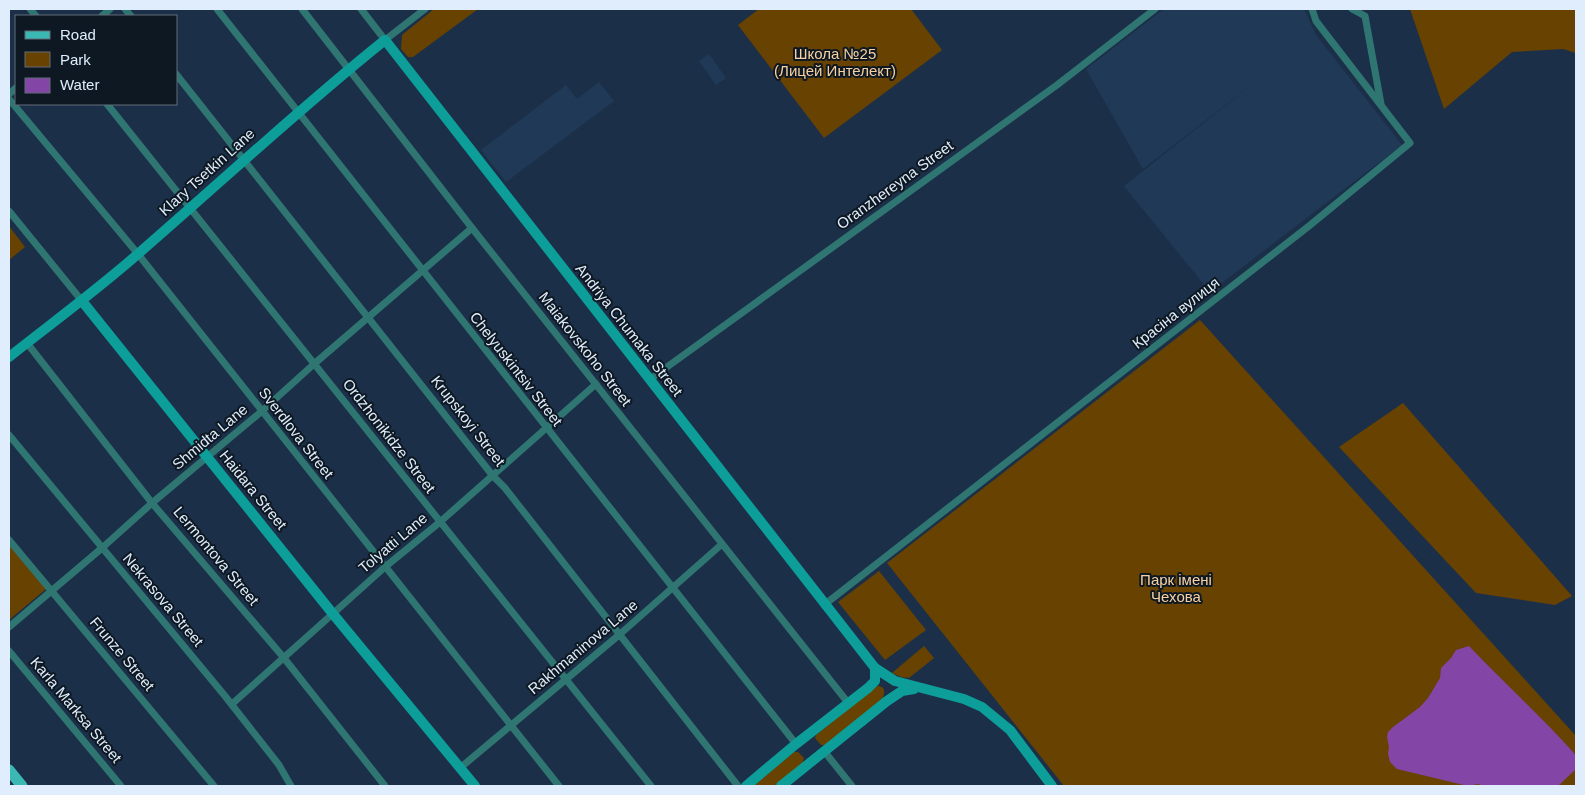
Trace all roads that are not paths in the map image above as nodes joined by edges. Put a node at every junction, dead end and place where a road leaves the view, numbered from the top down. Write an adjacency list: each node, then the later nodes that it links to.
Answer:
1 (217, 9): 14 (street, Chelyuskintsiv Street)
2 (302, 9): 9 (street, Maiakovskoho Street)
3 (361, 9): 8 (street, Andriya Chumaka Street)
4 (425, 9): 8 (street, Klary Tsetkin Lane)
5 (1155, 9): 26 (street, Oranzhereyna Street)
6 (1312, 9): 13 (street, Красіна вулиця)
7 (1352, 9): 13 (street)
8 (385, 40): 9 (street, Klary Tsetkin Lane); 26 (street, Andriya Chumaka Street)
9 (349, 69): 14 (street, Klary Tsetkin Lane); 18 (street, Maiakovskoho Street)
10 (178, 76): 15 (street, Krupskoyi Street)
11 (9, 99): 19 (street, Sverdlova Street)
12 (108, 105): 16 (street, Ordzhonikidze Street)
13 (1381, 105): 41 (street, Красіна вулиця)
14 (298, 113): 15 (street, Klary Tsetkin Lane); 20 (street, Chelyuskintsiv Street)
15 (244, 159): 16 (street, Klary Tsetkin Lane); 22 (street, Krupskoyi Street)
16 (190, 208): 19 (street, Klary Tsetkin Lane); 25 (street, Ordzhonikidze Street)
17 (9, 211): 21 (street, Haidara Street)
18 (472, 228): 20 (street, Shmidta Lane); 27 (street, Maiakovskoho Street)
19 (138, 254): 21 (street, Klary Tsetkin Lane); 28 (street, Sverdlova Street)
20 (423, 271): 22 (street, Shmidta Lane); 29 (street, Chelyuskintsiv Street)
21 (82, 301): 23 (street, Klary Tsetkin Lane); 31 (street, Haidara Street)
22 (368, 317): 25 (street, Shmidta Lane); 32 (street, Krupskoyi Street)
23 (27, 343): 24 (street, Klary Tsetkin Lane); 33 (street, Lermontova Street)
24 (9, 357)
25 (314, 364): 28 (street, Shmidta Lane); 34 (street, Ordzhonikidze Street)
26 (649, 380): 41 (street, Andriya Chumaka Street)
27 (596, 384): 29 (street, Tolyatti Lane); 36 (street, Maiakovskoho Street)
28 (262, 411): 31 (street, Shmidta Lane); 38 (street, Sverdlova Street)
29 (546, 429): 32 (street, Tolyatti Lane); 39 (street, Chelyuskintsiv Street)
30 (9, 435): 37 (street, Nekrasova Street)
31 (208, 457): 33 (street, Shmidta Lane); 42 (street, Haidara Street)
32 (493, 476): 34 (street, Tolyatti Lane); 44 (street, Krupskoyi Street)
33 (152, 503): 37 (street, Shmidta Lane); 46 (street, Lermontova Street)
34 (440, 522): 38 (street, Tolyatti Lane); 49 (street, Ordzhonikidze Street)
35 (9, 540): 40 (street, Frunze Street)
36 (722, 544): 39 (street, Rakhmaninova Lane); 53 (street, Maiakovskoho Street)
37 (102, 548): 40 (street, Shmidta Lane); 52 (street, Nekrasova Street)
38 (385, 567): 42 (street, Tolyatti Lane); 54 (street, Sverdlova Street)
39 (672, 589): 44 (street, Rakhmaninova Lane); 55 (street, Chelyuskintsiv Street)
40 (51, 591): 43 (street, Shmidta Lane); 61 (street, Frunze Street)
41 (824, 605): 47 (street, Andriya Chumaka Street)
42 (333, 614): 46 (street, Tolyatti Lane); 57 (street, Haidara Street)
43 (9, 627)
44 (619, 635): 49 (street, Rakhmaninova Lane); 67 (street, Krupskoyi Street)
45 (9, 652): 60 (street, Karla Marksa Street)
46 (284, 658): 52 (street, Tolyatti Lane); 63 (street, Lermontova Street)
47 (875, 668): 48 (street, Andriya Chumaka Street); 53 (street)
48 (886, 676): 50 (street, Andriya Chumaka Street); 51 (street)
49 (566, 680): 54 (street, Rakhmaninova Lane); 66 (street, Ordzhonikidze Street)
50 (919, 688): 51 (street); 71 (street, Andriya Chumaka Street)
51 (887, 701): 56 (street)
52 (232, 704): 62 (street, Nekrasova Street)
53 (849, 704): 55 (street)
54 (510, 725): 57 (street, Rakhmaninova Lane); 65 (street, Sverdlova Street)
55 (796, 744): 68 (street)
56 (824, 751): 69 (street); 70 (street)
57 (460, 768): 64 (street, Haidara Street)
58 (9, 770): 59 (main road)
59 (22, 786)
60 (121, 786)
61 (214, 786)
62 (291, 786)
63 (385, 786)
64 (475, 786)
65 (559, 786)
66 (651, 786)
67 (738, 786)
68 (746, 786)
69 (781, 786)
70 (852, 786)
71 (1052, 786)

